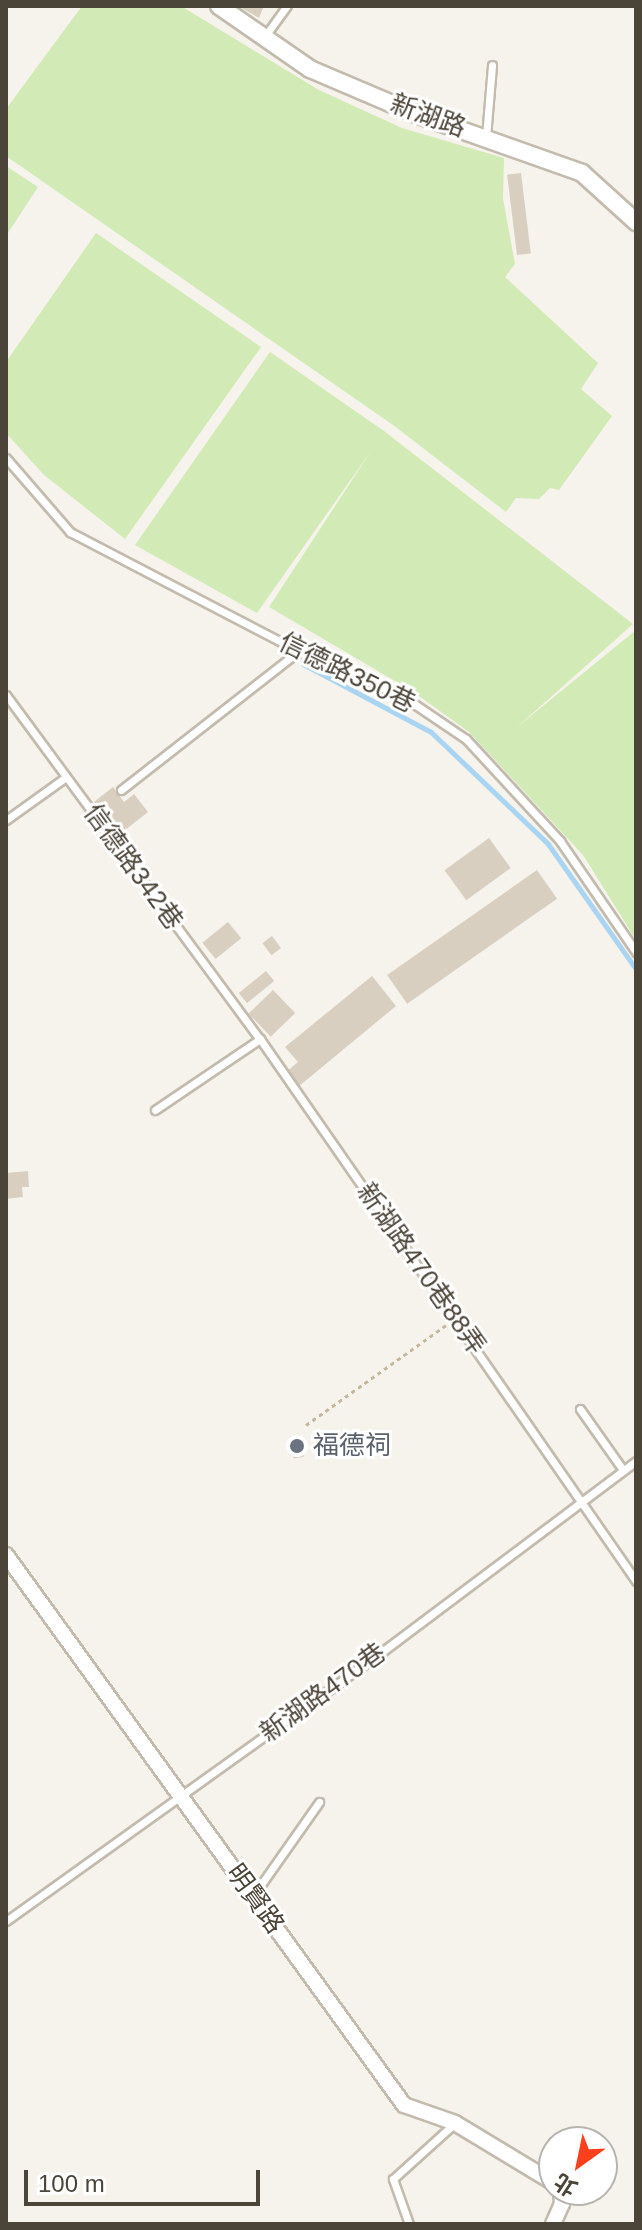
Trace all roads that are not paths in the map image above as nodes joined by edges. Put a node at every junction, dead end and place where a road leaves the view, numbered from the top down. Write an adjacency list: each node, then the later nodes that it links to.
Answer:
1 (219, 6): 3 (street, 新湖路)
2 (287, 6): 3 (lane)
3 (265, 36): 5 (street, 新湖路)
4 (492, 65): 5 (lane)
5 (486, 137): 6 (street, 新湖路)
6 (636, 222)
7 (6, 458): 8 (lane, 信德路350巷)
8 (299, 651): 11 (lane); 13 (lane, 信德路350巷)
9 (6, 695): 10 (lane, 信德路342巷)
10 (66, 777): 12 (lane); 14 (lane, 信德路342巷)
11 (121, 790)
12 (6, 820)
13 (636, 952)
14 (260, 1039): 15 (lane); 19 (lane, 新湖路470巷88弄)
15 (155, 1110)
16 (580, 1409): 18 (lane)
17 (636, 1461): 18 (lane, 新湖路470巷)
18 (623, 1470): 19 (lane, 新湖路470巷)
19 (578, 1501): 21 (lane, 新湖路470巷88弄); 23 (lane, 新湖路470巷)
20 (6, 1555): 23 (street, 明賢路)
21 (633, 1572): 22 (lane, 新湖路470巷88弄)
22 (636, 1581)
23 (180, 1795): 25 (street, 明賢路); 26 (lane, 新湖路470巷)
24 (319, 1802): 25 (lane)
25 (253, 1896): 27 (street, 明賢路)
26 (6, 1921)
27 (455, 2123): 28 (street, 明賢路); 29 (lane)
28 (538, 2173)
29 (409, 2224)

